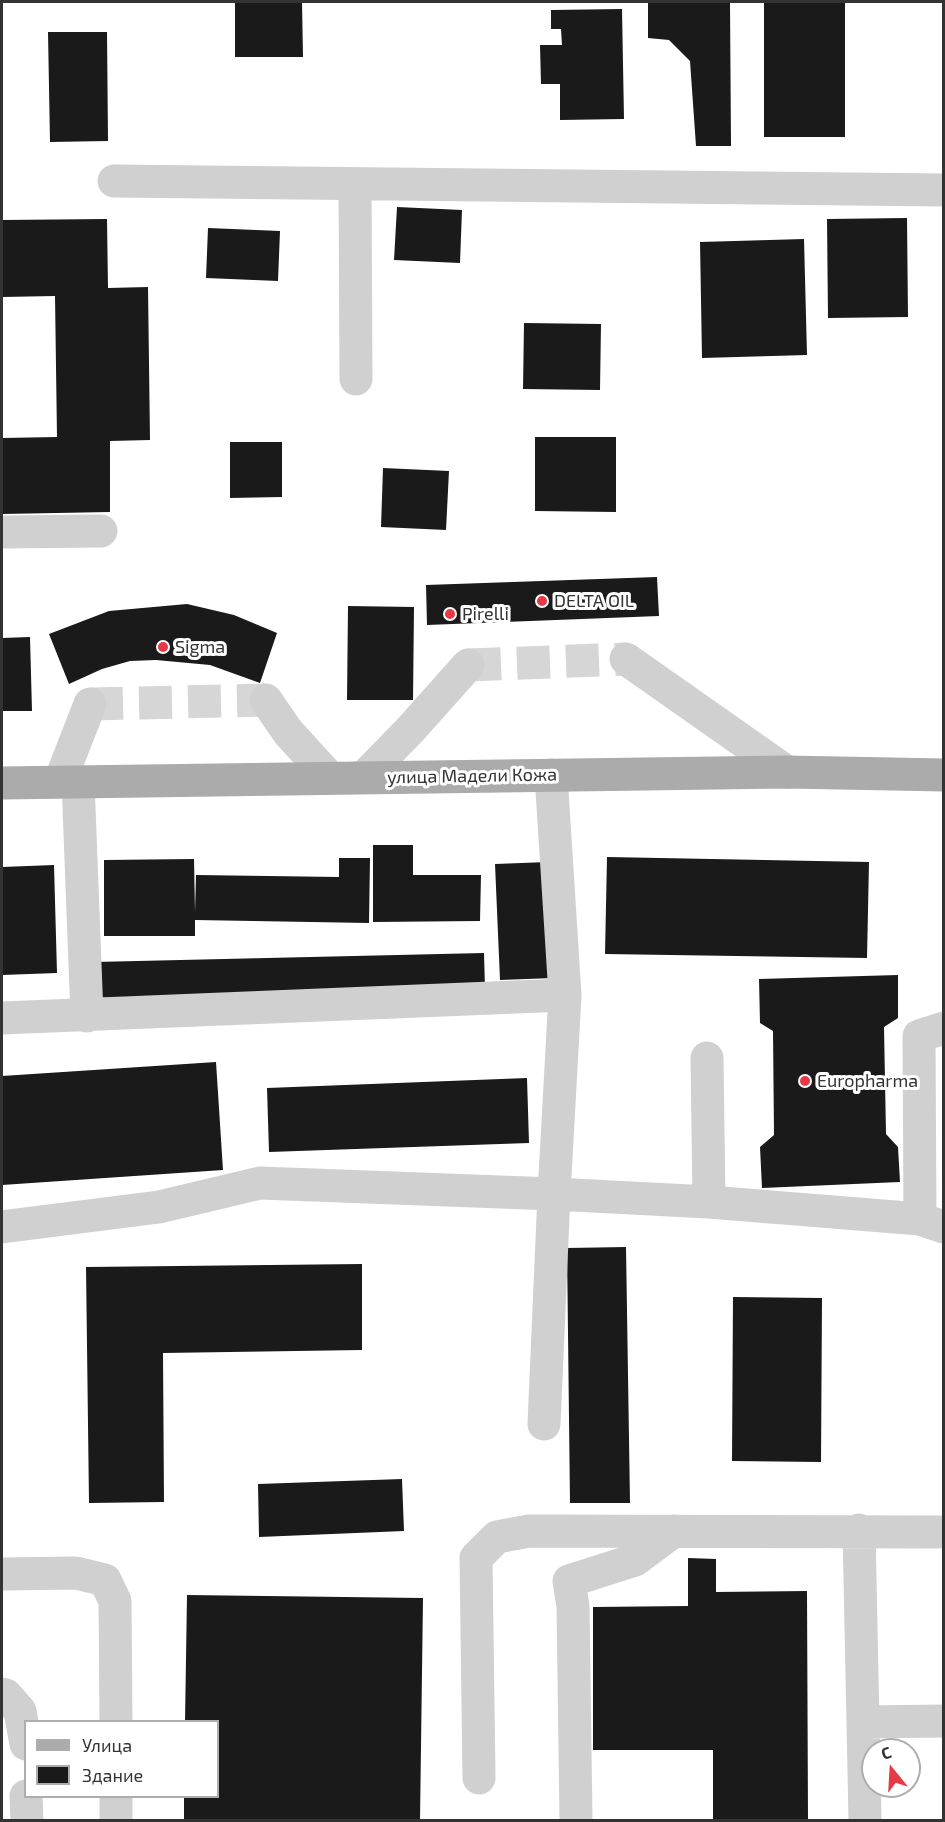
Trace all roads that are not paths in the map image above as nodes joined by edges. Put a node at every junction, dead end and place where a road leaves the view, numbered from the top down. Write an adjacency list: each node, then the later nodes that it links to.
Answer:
1 (114, 181): 2 (street)
2 (355, 184): 3 (street); 4 (street)
3 (944, 190)
4 (356, 379)
5 (101, 531): 6 (street)
6 (2, 532)
7 (626, 659): 11 (street)
8 (468, 665): 14 (street)
9 (266, 700): 15 (street)
10 (90, 704): 16 (street)
11 (787, 772): 12 (main road, улица Мадели Кожа); 13 (main road, улица Мадели Кожа)
12 (551, 775): 14 (main road, улица Мадели Кожа); 18 (street)
13 (944, 775)
14 (364, 777): 15 (main road, улица Мадели Кожа)
15 (330, 778): 16 (main road, улица Мадели Кожа)
16 (69, 781): 17 (main road, улица Мадели Кожа); 19 (street)
17 (2, 783)
18 (565, 995): 19 (street); 23 (street)
19 (87, 1016): 20 (street)
20 (2, 1018)
21 (944, 1028): 25 (street)
22 (707, 1058): 24 (street)
23 (554, 1194): 24 (street); 26 (street); 27 (street)
24 (709, 1202): 25 (street)
25 (932, 1223)
26 (2, 1227)
27 (544, 1424)
28 (859, 1530): 29 (street); 30 (street); 35 (street)
29 (674, 1531): 37 (street); 42 (street)
30 (944, 1532)
31 (2, 1574): 33 (street)
32 (2, 1695): 36 (street)
33 (116, 1720)
34 (944, 1721): 35 (street)
35 (862, 1722): 43 (street)
36 (24, 1733)
37 (479, 1778)
38 (27, 1798): 40 (street)
39 (116, 1798): 41 (street)
40 (27, 1821)
41 (116, 1821)
42 (576, 1821)
43 (865, 1821)

